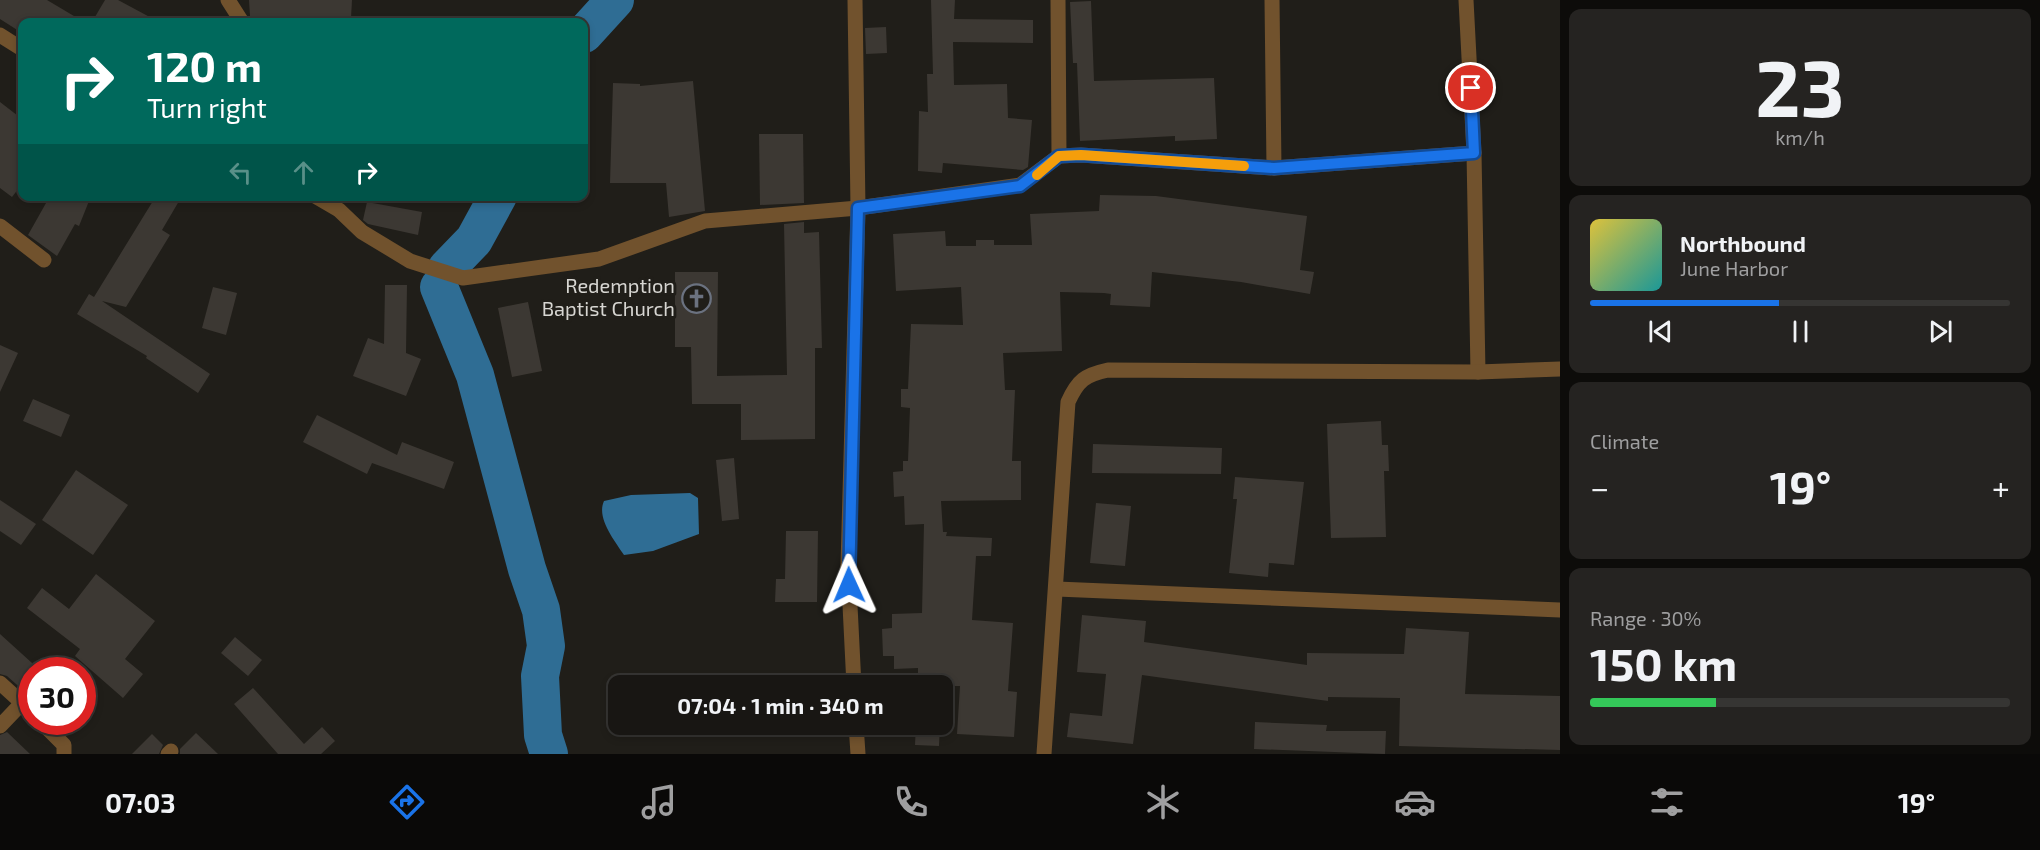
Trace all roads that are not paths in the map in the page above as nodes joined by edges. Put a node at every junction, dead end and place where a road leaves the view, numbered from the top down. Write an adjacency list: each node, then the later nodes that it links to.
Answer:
1 (228, 0): 6 (street)
2 (855, 0): 13 (street)
3 (1058, 0): 10 (street)
4 (1272, 0): 11 (street)
5 (1466, 0): 9 (street)
6 (239, 18)
7 (0, 35): 8 (street)
8 (18, 46)
9 (1474, 153): 11 (street); 17 (street)
10 (1059, 156): 11 (street); 13 (street)
11 (1274, 168)
12 (324, 201): 13 (street)
13 (858, 208): 20 (street)
14 (0, 226): 15 (street)
15 (44, 260)
16 (1560, 369): 17 (street)
17 (1478, 372): 18 (street)
18 (1057, 589): 19 (street); 29 (street)
19 (1560, 610)
20 (853, 675)
21 (0, 683): 22 (street)
22 (18, 699)
23 (18, 713): 24 (street)
24 (0, 726)
25 (54, 735): 27 (street)
26 (857, 735): 28 (street)
27 (64, 754)
28 (858, 754)
29 (1044, 754)

